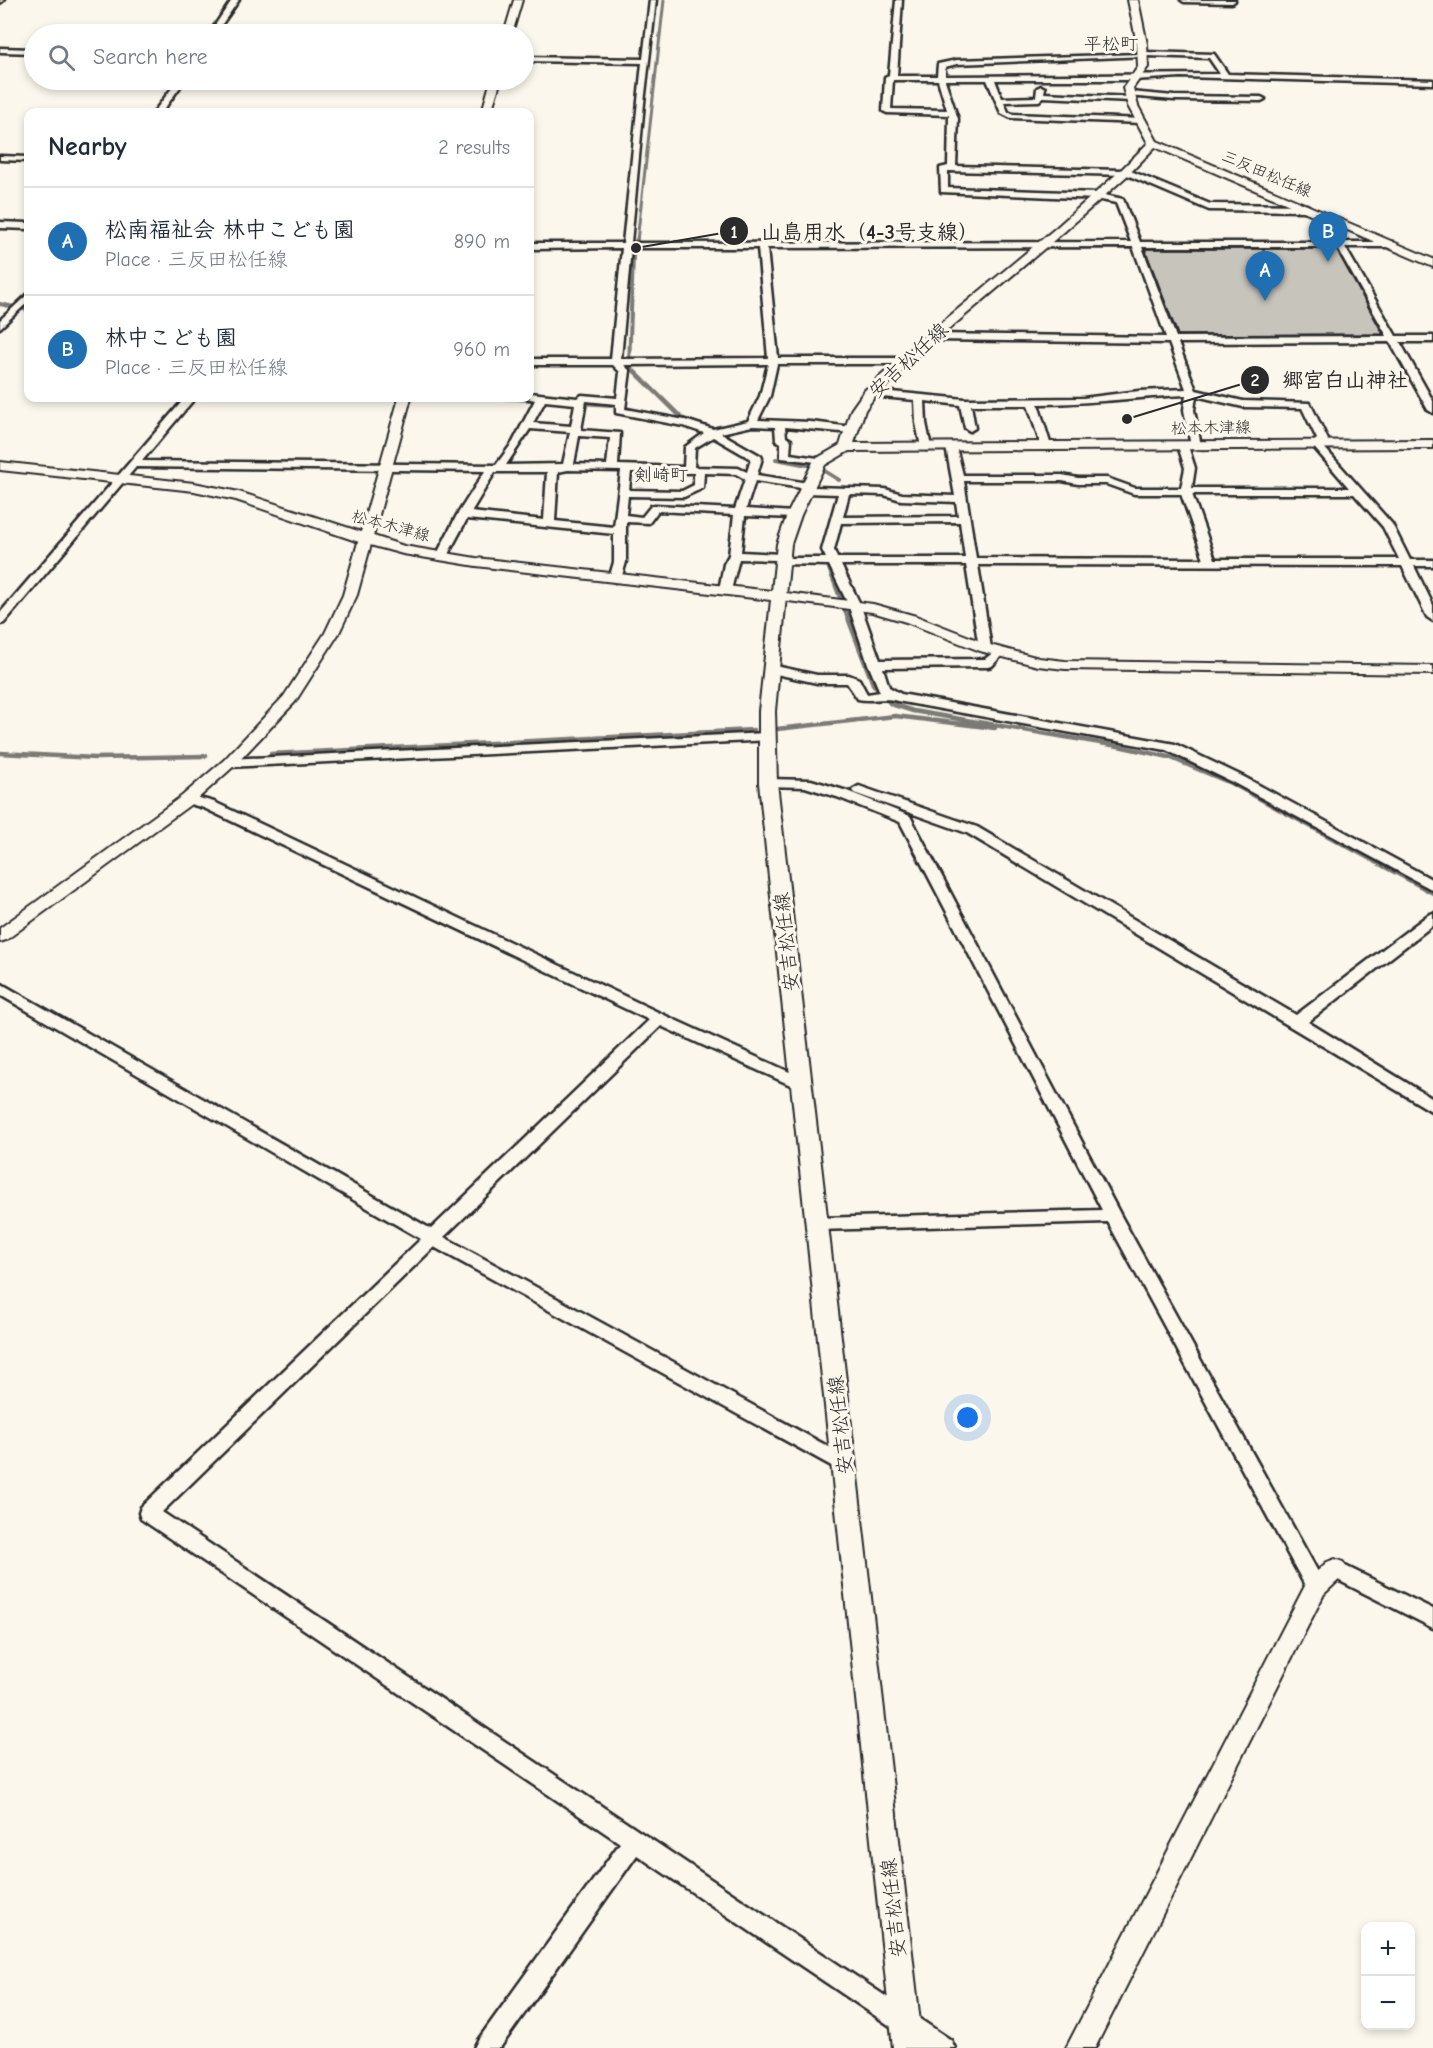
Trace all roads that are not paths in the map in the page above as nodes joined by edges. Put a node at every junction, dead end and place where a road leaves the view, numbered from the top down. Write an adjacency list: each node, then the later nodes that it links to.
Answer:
1 (236, 0): 9 (street)
2 (518, 0): 10 (street)
3 (653, 0): 17 (street)
4 (899, 0): 24 (street)
5 (1133, 0): 14 (main road)
6 (1184, 0): 7 (street)
7 (1210, 0): 8 (street)
8 (1232, 1)
9 (219, 24)
10 (511, 24)
11 (1096, 49): 14 (street)
12 (0, 50): 13 (street)
13 (24, 51)
14 (1144, 54): 16 (street); 20 (street); 23 (main road)
15 (534, 59): 17 (street)
16 (1046, 59): 22 (street); 24 (street)
17 (646, 61): 54 (street)
18 (889, 77): 38 (street)
19 (1154, 77): 20 (street); 23 (street); 26 (street)
20 (1224, 77): 25 (street); 33 (street)
21 (990, 78): 22 (street); 24 (street); 35 (street)
22 (1046, 78): 23 (street); 30 (street)
23 (1134, 78): 31 (main road)
24 (941, 79): 38 (street)
25 (1433, 82)
26 (1164, 83)
27 (1173, 88): 32 (street)
28 (174, 90): 36 (street)
29 (493, 90): 37 (street)
30 (1040, 95): 31 (street); 35 (street)
31 (1131, 97): 32 (street); 39 (main road)
32 (1176, 98): 33 (street)
33 (1236, 98): 34 (street)
34 (1261, 99)
35 (999, 100): 39 (street)
36 (161, 108)
37 (487, 108)
38 (953, 114): 43 (street)
39 (1141, 121): 40 (main road)
40 (1154, 142): 44 (main road, 安吉松任線); 46 (main road, 三反田松任線)
41 (0, 158): 42 (street)
42 (24, 159)
43 (952, 168): 44 (street); 45 (street)
44 (1125, 172): 45 (main road, 安吉松任線); 46 (street)
45 (1096, 196): 50 (main road, 安吉松任線); 55 (street)
46 (1307, 208): 51 (main road, 三反田松任線)
47 (0, 225): 48 (street)
48 (24, 226)
49 (762, 244): 50 (street); 54 (street); 63 (street)
50 (1042, 244): 55 (street); 59 (main road, 安吉松任線)
51 (1390, 244): 52 (street); 56 (main road, 三反田松任線)
52 (1340, 245): 55 (street); 60 (street)
53 (534, 246): 54 (street)
54 (628, 246): 66 (street)
55 (1138, 246): 62 (street)
56 (1433, 262)
57 (24, 302): 58 (street)
58 (0, 325)
59 (932, 337): 62 (street); 64 (main road, 安吉松任線)
60 (1393, 339): 61 (street); 62 (street); 77 (street)
61 (1433, 339)
62 (1173, 340): 67 (street)
63 (773, 361): 64 (street); 66 (street); 78 (street)
64 (906, 361): 68 (main road, 安吉松任線)
65 (534, 362): 66 (street)
66 (624, 362): 76 (street)
67 (1192, 392): 74 (street); 85 (street); 88 (street)
68 (870, 393): 69 (street); 82 (main road, 安吉松任線)
69 (920, 398): 73 (street); 90 (street)
70 (537, 399): 75 (street); 80 (street)
71 (187, 402): 92 (street)
72 (404, 402): 95 (street)
73 (965, 402): 74 (street); 81 (street)
74 (1032, 402): 87 (street)
75 (580, 404): 76 (street); 83 (street)
76 (621, 406): 84 (street)
77 (1433, 410)
78 (752, 423): 79 (street); 84 (street)
79 (780, 424): 82 (street); 93 (street)
80 (527, 426): 83 (street); 97 (street)
81 (970, 428)
82 (852, 430): 89 (main road, 安吉松任線)
83 (576, 431): 96 (street); 98 (street)
84 (712, 432): 101 (street); 102 (street)
85 (1316, 444): 86 (main road, 松本木津線); 88 (main road, 松本木津線); 106 (street)
86 (1433, 444)
87 (1046, 446): 88 (main road, 松本木津線); 91 (main road, 松本木津線)
88 (1190, 446): 108 (street)
89 (846, 447): 90 (main road, 松本木津線); 93 (main road)
90 (926, 447): 91 (main road, 松本木津線)
91 (951, 447): 103 (street)
92 (133, 464): 95 (street); 104 (street)
93 (819, 465): 105 (main road, 安吉松任線)
94 (0, 466): 104 (main road, 松本木津線)
95 (385, 467): 97 (street); 121 (street)
96 (568, 467): 98 (street); 99 (street)
97 (496, 468): 99 (street); 114 (street)
98 (612, 468): 100 (street)
99 (552, 469): 119 (street)
100 (626, 470): 101 (street); 109 (street)
101 (694, 470): 102 (street); 110 (street)
102 (750, 477): 105 (street); 113 (street)
103 (958, 478): 108 (street); 111 (street)
104 (120, 479): 121 (main road, 松本木津線); 135 (street)
105 (807, 488): 107 (street); 115 (main road, 安吉松任線)
106 (1357, 491): 108 (street); 129 (street)
107 (844, 492): 111 (street); 118 (street)
108 (1186, 492): 127 (street)
109 (624, 493): 110 (street); 116 (street)
110 (684, 494): 112 (street)
111 (961, 499): 117 (street)
112 (684, 508): 113 (street); 116 (street)
113 (740, 511): 115 (street); 122 (street)
114 (464, 515): 119 (street); 123 (street)
115 (794, 515): 124 (main road, 安吉松任線)
116 (620, 518): 120 (street)
117 (964, 519): 118 (street); 126 (street)
118 (835, 520): 125 (street)
119 (549, 524): 120 (street)
120 (619, 531): 130 (street)
121 (364, 540): 123 (main road, 松本木津線); 142 (street)
122 (735, 555): 124 (street); 131 (street)
123 (442, 556): 130 (main road, 松本木津線)
124 (781, 559): 125 (street); 132 (main road, 安吉松任線)
125 (826, 562): 126 (street); 133 (street)
126 (971, 562): 127 (street); 136 (street)
127 (1211, 563): 129 (street)
128 (1433, 563): 129 (street)
129 (1406, 564): 134 (street)
130 (615, 579): 131 (main road, 松本木津線)
131 (725, 590): 132 (main road, 松本木津線)
132 (778, 596): 133 (street); 138 (main road, 安吉松任線)
133 (846, 603): 136 (street); 137 (street)
134 (1433, 617)
135 (0, 620)
136 (992, 650): 137 (street); 139 (street)
137 (874, 664): 140 (street)
138 (771, 669): 140 (street); 141 (main road, 安吉松任線)
139 (1433, 670)
140 (890, 693): 146 (street)
141 (767, 737): 142 (street); 143 (main road, 安吉松任線)
142 (229, 763): 145 (street)
143 (768, 783): 144 (street); 152 (main road, 安吉松任線)
144 (842, 794): 151 (street); 154 (street)
145 (188, 799): 148 (street); 150 (street)
146 (1433, 886)
147 (1433, 918): 151 (street)
148 (0, 936)
149 (0, 988): 156 (street)
150 (659, 1019): 152 (street); 156 (street)
151 (1297, 1022): 153 (street)
152 (802, 1084): 155 (main road, 安吉松任線)
153 (1433, 1107)
154 (1113, 1216): 155 (street); 159 (street)
155 (818, 1224): 157 (main road, 安吉松任線)
156 (432, 1238): 157 (street); 161 (street)
157 (844, 1464): 162 (main road, 安吉松任線)
158 (1335, 1569): 159 (street); 160 (street)
159 (1316, 1587): 166 (street)
160 (1433, 1619)
161 (635, 1840): 162 (street); 163 (street)
162 (905, 2022): 164 (main road, 安吉松任線); 165 (street)
163 (486, 2048)
164 (908, 2048)
165 (944, 2048)
166 (1080, 2048)

